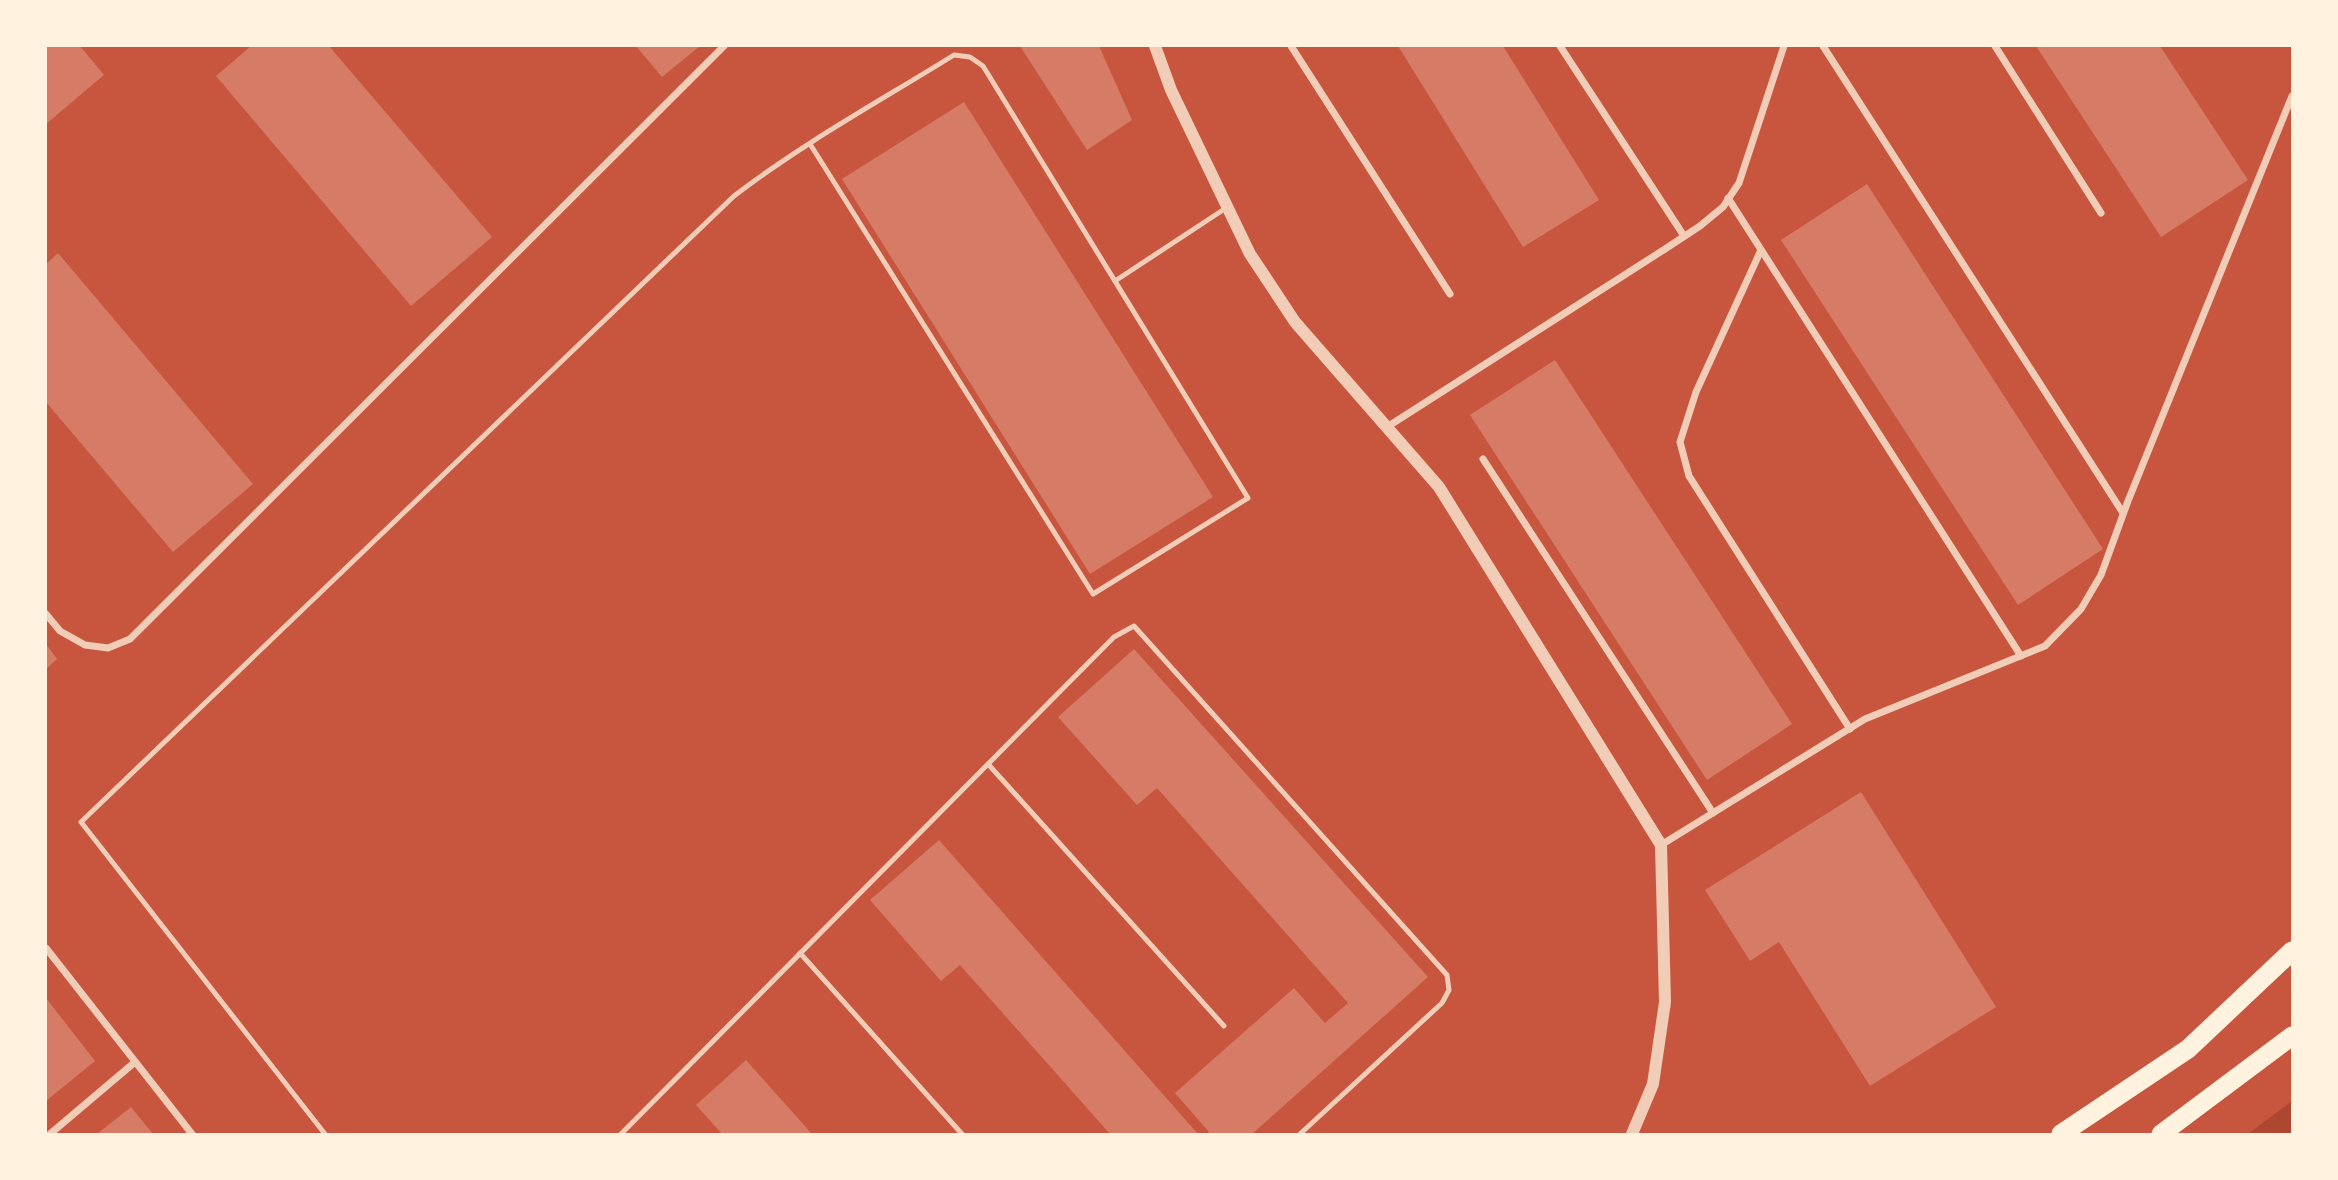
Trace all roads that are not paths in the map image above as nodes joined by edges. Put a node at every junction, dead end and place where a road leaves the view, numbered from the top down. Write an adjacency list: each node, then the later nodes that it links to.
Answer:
1 (724, 46): 20 (street)
2 (1291, 46): 16 (street)
3 (1560, 46): 13 (street)
4 (1784, 46): 10 (street)
5 (1824, 46): 19 (street)
6 (1995, 46): 12 (street)
7 (1160, 48): 11 (street)
8 (2292, 96): 19 (street)
9 (810, 144): 15 (lane); 15 (lane); 35 (lane)
10 (1728, 198): 13 (street); 14 (street)
11 (1227, 208): 15 (lane); 17 (street)
12 (2101, 213)
13 (1684, 236): 17 (street)
14 (1761, 250): 21 (street); 22 (street)
15 (1115, 281)
16 (1450, 294)
17 (1387, 427): 25 (street)
18 (1483, 459): 24 (street)
19 (2123, 513): 21 (street)
20 (46, 614)
21 (2021, 656): 22 (street)
22 (1850, 729): 24 (street)
23 (988, 764): 28 (lane); 29 (lane); 37 (lane)
24 (1713, 813): 25 (street)
25 (1661, 845): 38 (street)
26 (46, 948): 31 (street)
27 (2292, 951): 39 (highway)
28 (800, 953): 32 (lane); 36 (lane)
29 (1224, 1026)
30 (2292, 1036): 40 (highway)
31 (135, 1062): 33 (street); 34 (street)
32 (622, 1134)
33 (50, 1135)
34 (192, 1135)
35 (325, 1135)
36 (962, 1135)
37 (1300, 1135)
38 (1632, 1135)
39 (2061, 1135)
40 (2161, 1135)

